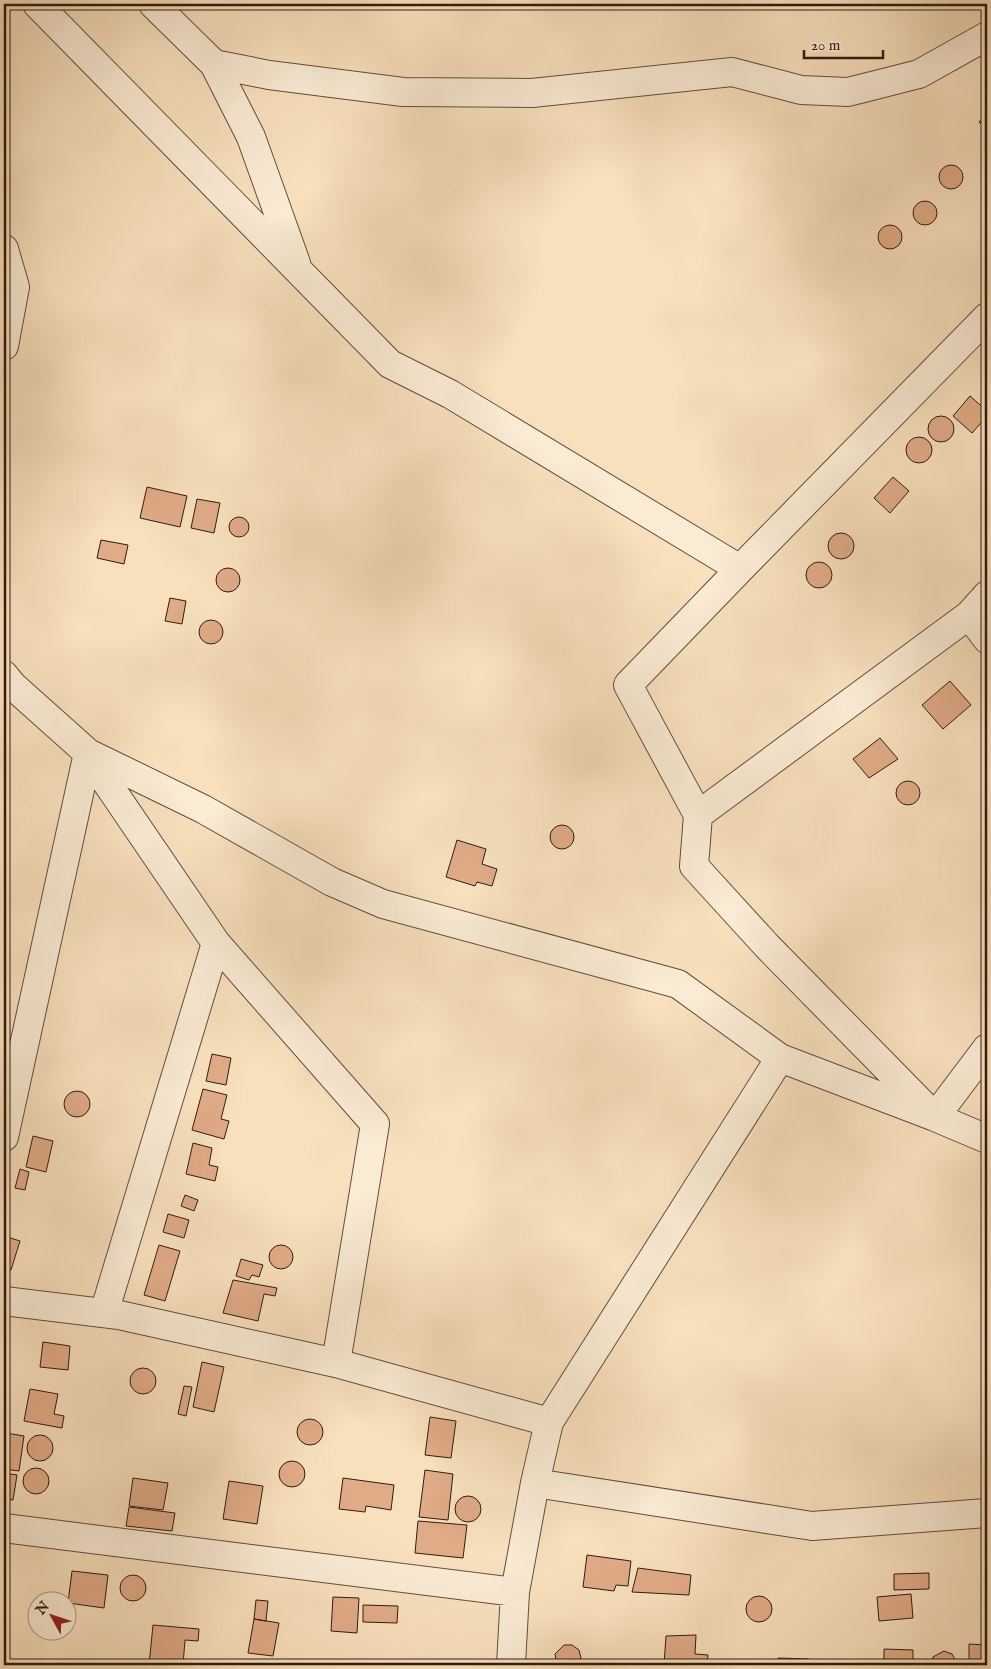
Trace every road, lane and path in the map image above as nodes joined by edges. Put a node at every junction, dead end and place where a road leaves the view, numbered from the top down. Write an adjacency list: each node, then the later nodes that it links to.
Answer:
1 (37, 4): 6 (street)
2 (153, 4): 4 (street)
3 (987, 36): 4 (street)
4 (214, 64): 6 (street)
5 (4, 250): 8 (street)
6 (299, 271): 9 (street)
7 (987, 318): 9 (street)
8 (4, 346)
9 (740, 569): 15 (street)
10 (987, 595): 11 (street)
11 (969, 614): 12 (street); 15 (street)
12 (987, 639)
13 (4, 675): 14 (street)
14 (88, 753): 16 (street); 18 (street); 20 (street)
15 (698, 815): 19 (street)
16 (216, 943): 23 (street); 24 (street)
17 (987, 1048): 19 (street)
18 (780, 1058): 19 (street); 25 (street)
19 (935, 1117): 21 (street)
20 (4, 1137)
21 (987, 1139)
22 (4, 1301): 23 (street)
23 (104, 1314): 24 (street)
24 (336, 1363): 25 (street)
25 (549, 1422): 26 (street)
26 (535, 1484): 27 (street); 29 (street)
27 (987, 1513)
28 (4, 1528): 29 (street)
29 (515, 1592): 30 (street)
30 (510, 1665)

